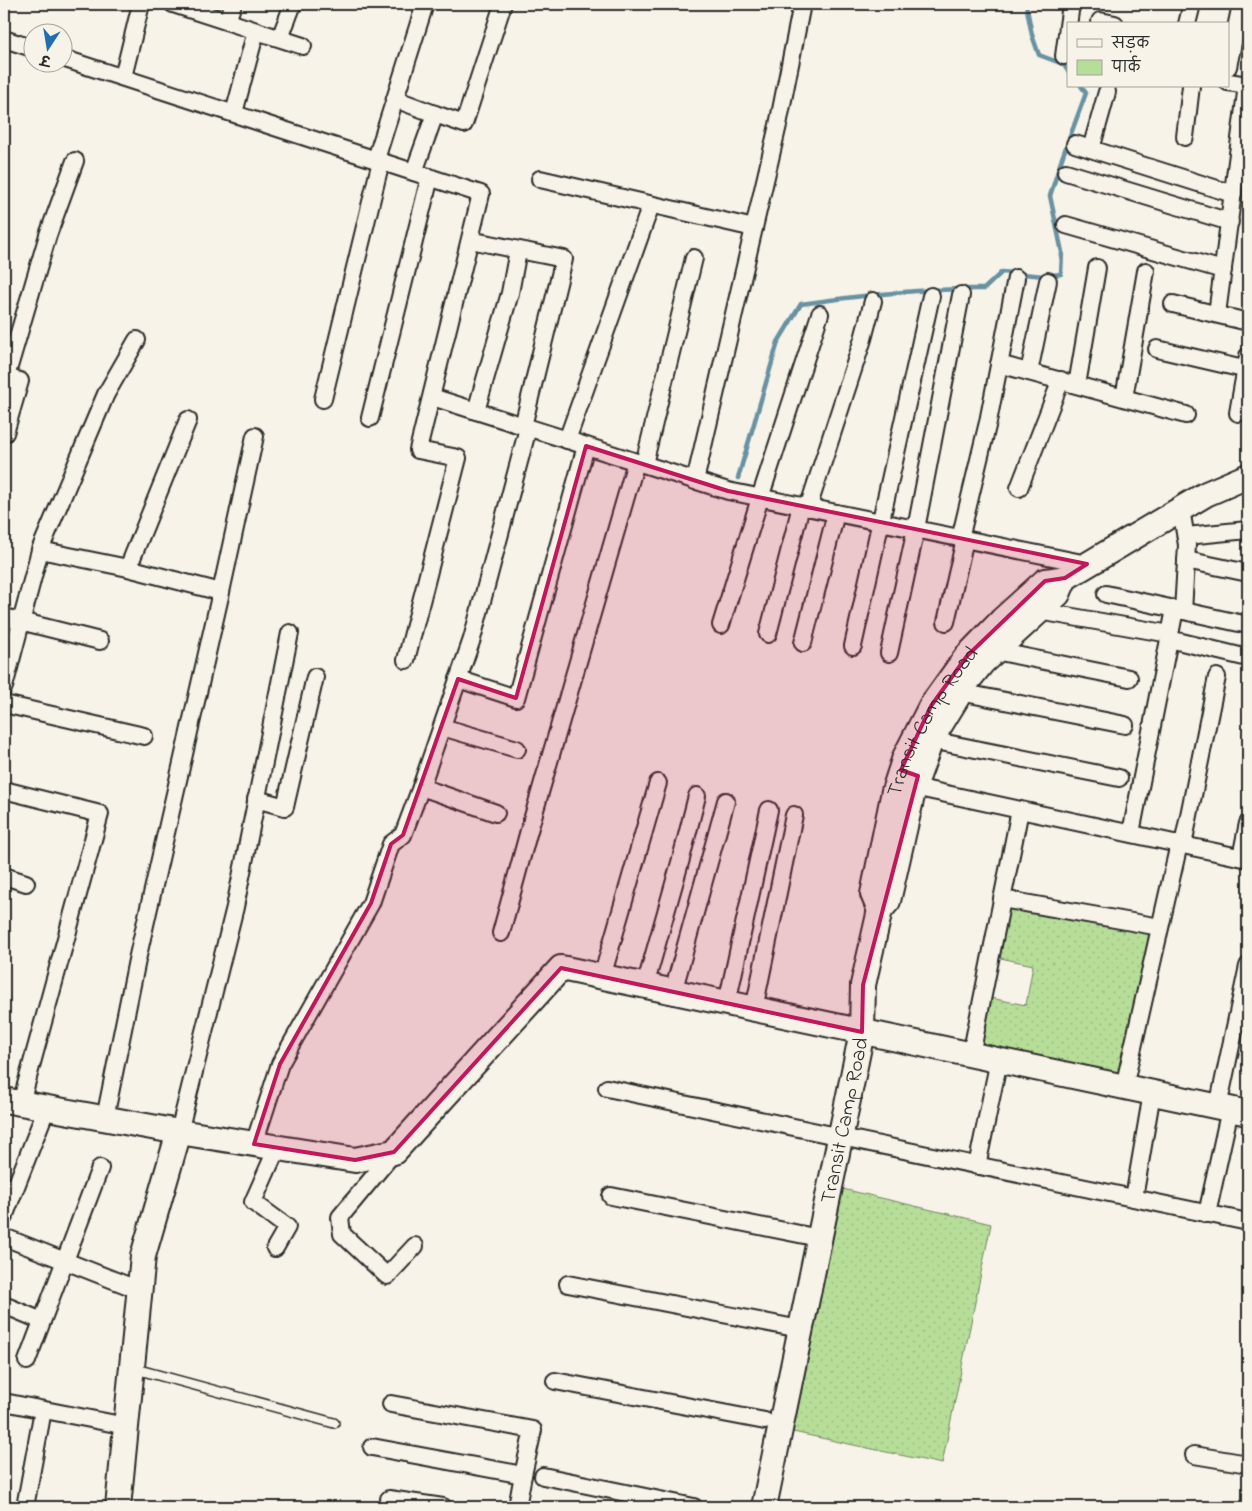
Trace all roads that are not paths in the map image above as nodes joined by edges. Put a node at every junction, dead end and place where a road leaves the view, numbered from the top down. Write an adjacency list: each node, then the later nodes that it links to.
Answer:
1 (141, 4): 23 (street)
2 (175, 4): 11 (street)
3 (233, 4): 11 (street)
4 (293, 4): 16 (street)
5 (425, 4): 28 (street)
6 (503, 4): 30 (street)
7 (802, 4): 44 (street)
8 (1070, 4): 12 (street)
9 (1192, 4): 13 (street)
10 (1240, 4): 21 (street)
11 (227, 21): 14 (street)
12 (1068, 22)
13 (1188, 22)
14 (256, 30): 16 (street); 29 (street)
15 (1067, 30): 20 (street)
16 (280, 38): 19 (street)
17 (4, 40): 18 (street)
18 (22, 45)
19 (303, 46)
20 (1064, 56)
21 (1230, 56)
22 (72, 61): 23 (street)
23 (123, 77): 29 (street)
24 (1230, 82): 25 (street)
25 (1248, 85): 40 (street)
26 (1191, 88): 31 (street)
27 (1108, 92): 33 (street)
28 (395, 99): 30 (street); 34 (street)
29 (234, 113): 34 (street)
30 (435, 114): 36 (street)
31 (1185, 138)
32 (1075, 144): 33 (street)
33 (1092, 149): 40 (street)
34 (379, 160): 36 (street); 70 (street)
35 (75, 162): 65 (street)
36 (414, 172): 38 (street)
37 (1066, 172): 42 (street)
38 (430, 177): 45 (street); 74 (street)
39 (540, 180): 41 (street)
40 (1233, 194): 42 (street)
41 (651, 205): 44 (street); 79 (street)
42 (1230, 222): 49 (street)
43 (1066, 225): 49 (street)
44 (754, 228): 83 (street)
45 (470, 240): 46 (street); 68 (street)
46 (518, 250): 71 (street); 76 (street)
47 (694, 258): 81 (street)
48 (1097, 268): 67 (street)
49 (1223, 270): 58 (street)
50 (1146, 271): 69 (street)
51 (1016, 278): 62 (street)
52 (1048, 281): 64 (street)
53 (931, 296): 89 (street)
54 (961, 296): 90 (street)
55 (873, 301): 86 (street)
56 (1173, 304): 58 (street)
57 (820, 314): 85 (street)
58 (1217, 314): 59 (street)
59 (1248, 322)
60 (137, 340): 94 (street)
61 (1157, 350): 63 (street)
62 (999, 364): 64 (street); 93 (street)
63 (1247, 365): 72 (street)
64 (1029, 372): 66 (street)
65 (5, 377): 77 (street)
66 (1061, 380): 67 (street); 84 (street)
67 (1077, 384): 69 (street)
68 (432, 397): 71 (street); 118 (street)
69 (1124, 398): 73 (street)
70 (323, 399)
71 (476, 411): 76 (street)
72 (1238, 413)
73 (1186, 415)
74 (370, 418)
75 (188, 420): 97 (street)
76 (526, 427): 79 (street); 122 (street)
77 (5, 433)
78 (255, 436): 100 (street)
79 (566, 440): 80 (street)
80 (586, 446): 81 (street); 122 (street)
81 (640, 463): 83 (street); 151 (street)
82 (1248, 476): 87 (street, Transit Camp Road)
83 (695, 481): 85 (street)
84 (1019, 488)
85 (760, 498): 86 (street); 107 (street)
86 (805, 507): 88 (street); 110 (street)
87 (1182, 509): 92 (street); 96 (street, Transit Camp Road)
88 (836, 513): 89 (street); 113 (street)
89 (882, 522): 90 (street); 114 (street)
90 (916, 529): 93 (street); 116 (street)
91 (1248, 530): 92 (street)
92 (1186, 536): 95 (street)
93 (963, 539): 96 (street); 106 (street)
94 (40, 550): 97 (street); 105 (street)
95 (1186, 560): 98 (street); 102 (street)
96 (1087, 564): 99 (street, Transit Camp Road)
97 (128, 568): 100 (street)
98 (1248, 573)
99 (1065, 578): 103 (street, Transit Camp Road); 131 (street, Transit Camp Road)
100 (221, 592): 167 (street)
101 (1106, 594): 102 (street)
102 (1179, 610): 108 (street); 111 (street)
103 (1039, 611): 111 (street); 115 (street, Transit Camp Road)
104 (4, 617): 105 (street)
105 (21, 621): 112 (street); 123 (street)
106 (946, 622)
107 (720, 625)
108 (1248, 626)
109 (290, 633): 137 (street)
110 (768, 634)
111 (1170, 637): 117 (street); 144 (street)
112 (100, 641)
113 (803, 643)
114 (854, 646)
115 (995, 651): 121 (street); 124 (street, Transit Camp Road)
116 (889, 653)
117 (1248, 658)
118 (406, 660)
119 (315, 677): 137 (street)
120 (1217, 677): 145 (street)
121 (1129, 678)
122 (458, 679): 127 (street)
123 (4, 687)
124 (960, 692): 126 (street); 129 (street, Transit Camp Road)
125 (4, 704): 128 (street)
126 (1124, 726)
127 (442, 727): 130 (street); 134 (street)
128 (144, 736)
129 (931, 740): 131 (street, Transit Camp Road); 132 (street)
130 (517, 749)
131 (911, 778): 140 (street); 158 (street, Transit Camp Road)
132 (1119, 778)
133 (658, 783): 153 (street)
134 (421, 787): 141 (street); 170 (street)
135 (4, 790): 164 (street)
136 (697, 796): 154 (street)
137 (256, 800): 168 (street)
138 (726, 801): 155 (street)
139 (769, 810): 156 (street)
140 (1020, 810): 144 (street); 149 (street)
141 (496, 813)
142 (794, 815): 157 (street)
143 (1248, 823): 146 (street)
144 (1131, 833): 145 (street)
145 (1181, 844): 146 (street); 150 (street)
146 (1245, 858)
147 (4, 876): 148 (street)
148 (26, 883)
149 (1002, 899): 150 (street); 159 (street)
150 (1160, 927): 161 (street)
151 (501, 933)
152 (1248, 966): 166 (street)
153 (602, 977): 154 (street); 172 (street)
154 (645, 986): 155 (street)
155 (673, 992): 156 (street)
156 (726, 1003): 157 (street)
157 (754, 1009): 158 (street)
158 (862, 1032): 159 (street); 169 (street, Transit Camp Road)
159 (971, 1055): 160 (street)
160 (999, 1060): 161 (street); 173 (street)
161 (1124, 1087): 163 (street)
162 (607, 1088): 169 (street)
163 (1152, 1093): 166 (street); 176 (street)
164 (12, 1101): 165 (street)
165 (47, 1107): 167 (street); 178 (street)
166 (1232, 1110): 177 (street)
167 (105, 1118): 168 (street)
168 (179, 1132): 170 (street); 186 (street)
169 (840, 1138): 173 (street); 181 (street, Transit Camp Road)
170 (254, 1144): 171 (street)
171 (278, 1148): 172 (street); 183 (street)
172 (394, 1152): 182 (street)
173 (977, 1166): 176 (street)
174 (100, 1168): 184 (street)
175 (611, 1196): 181 (street)
176 (1134, 1198): 177 (street)
177 (1207, 1214): 179 (street)
178 (4, 1217)
179 (1248, 1222)
180 (4, 1237): 184 (street)
181 (819, 1238): 189 (street, Transit Camp Road)
182 (416, 1246)
183 (275, 1248)
184 (65, 1260): 186 (street); 188 (street)
185 (568, 1284): 189 (street)
186 (139, 1290): 191 (street)
187 (4, 1305): 188 (street)
188 (42, 1321): 190 (street)
189 (800, 1329): 196 (street, Transit Camp Road)
190 (27, 1361)
191 (132, 1368): 197 (lane); 198 (street)
192 (555, 1381): 196 (street)
193 (4, 1402): 195 (street)
194 (390, 1404): 202 (street)
195 (43, 1410): 198 (street); 205 (street)
196 (773, 1422): 210 (street, Transit Camp Road); 211 (street, Transit Camp Road)
197 (334, 1423)
198 (126, 1426): 206 (street)
199 (372, 1447): 202 (street)
200 (1194, 1455): 201 (street)
201 (1248, 1464)
202 (523, 1474): 208 (street)
203 (543, 1476): 209 (street)
204 (389, 1499): 207 (street)
205 (25, 1507)
206 (118, 1507)
207 (443, 1507)
208 (517, 1507)
209 (694, 1507)
210 (748, 1507)
211 (764, 1507)

